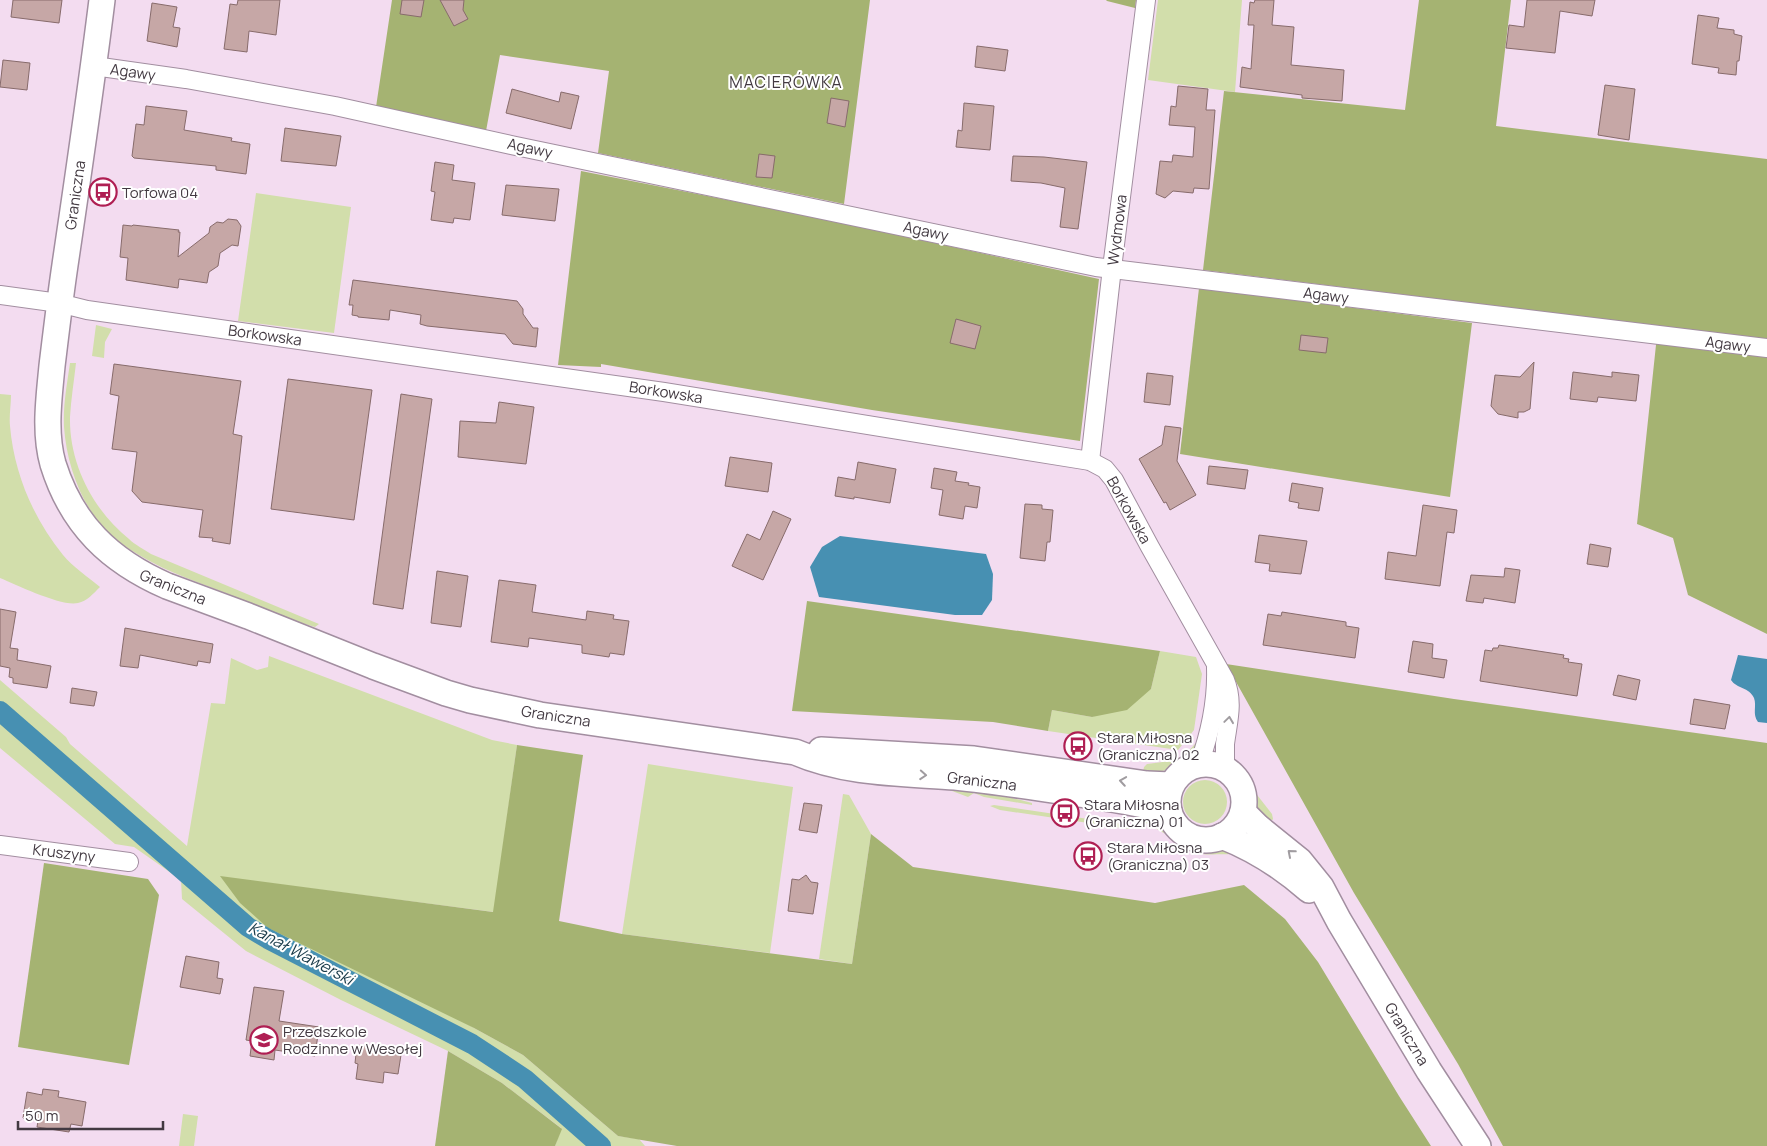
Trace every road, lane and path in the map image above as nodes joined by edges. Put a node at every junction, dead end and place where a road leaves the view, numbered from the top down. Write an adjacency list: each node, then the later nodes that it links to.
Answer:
1 (102, 0): 3 (street, Graniczna)
2 (1146, 0): 4 (street, Wydmowa)
3 (94, 66): 4 (street, Agawy); 6 (street, Graniczna)
4 (1112, 268): 7 (street, Agawy); 8 (street, Wydmowa)
5 (0, 295): 6 (street, Borkowska)
6 (60, 303): 8 (street, Borkowska); 10 (street, Graniczna)
7 (1767, 348)
8 (1090, 460): 9 (street, Borkowska)
9 (1216, 665): 11 (street); 12 (street, Borkowska, one-way to 9)
10 (795, 752): 13 (street, Graniczna, one-way to 10); 14 (street, Graniczna, one-way to 14)
11 (1199, 764): 12 (street); 13 (street)
12 (1225, 768): 15 (street)
13 (1171, 785): 14 (street)
14 (1169, 811): 16 (street)
15 (1243, 812): 16 (street); 19 (street, Graniczna, one-way to 15)
16 (1222, 836): 19 (street, Graniczna)
17 (0, 845): 18 (street, Kruszyny)
18 (129, 862)
19 (1339, 921): 20 (street, Graniczna)
20 (1478, 1146)

